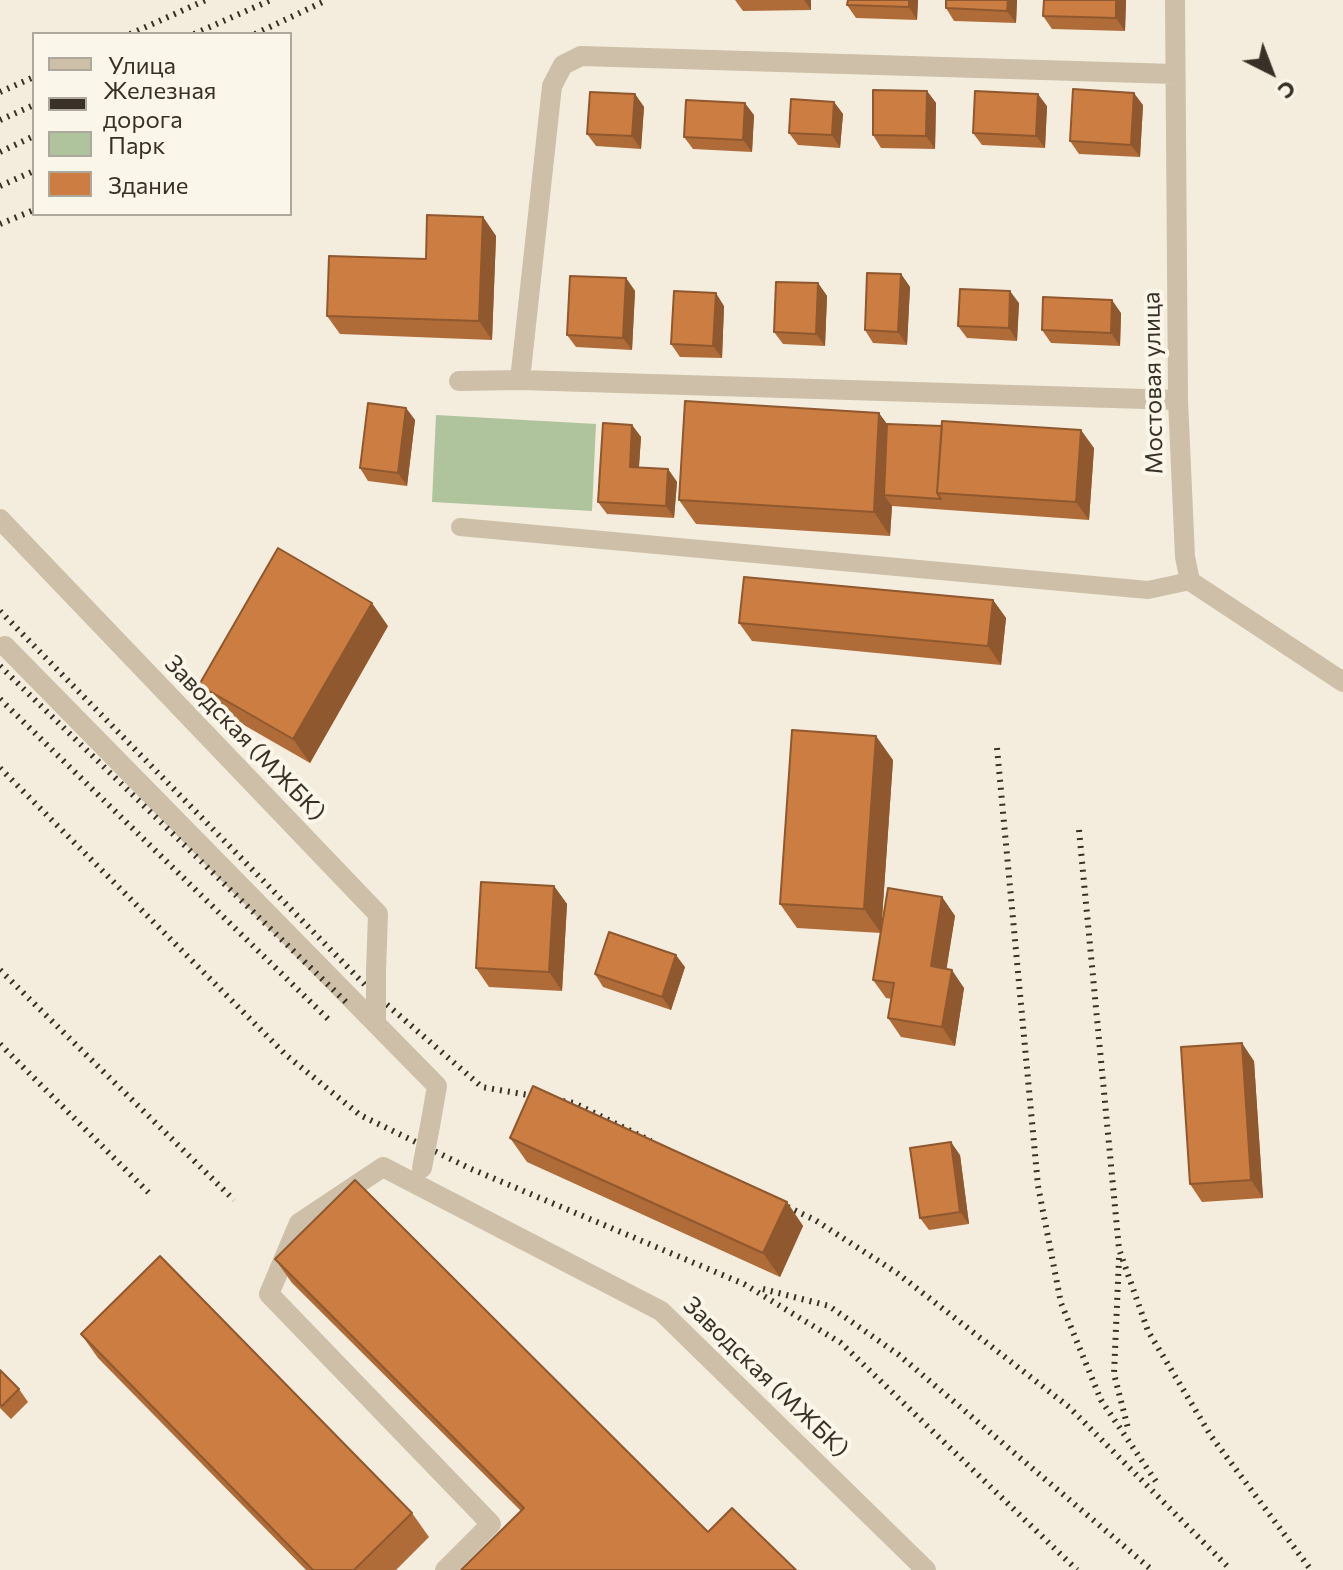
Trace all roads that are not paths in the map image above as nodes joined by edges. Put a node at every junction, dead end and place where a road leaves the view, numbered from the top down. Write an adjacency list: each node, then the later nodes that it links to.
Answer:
1 (1175, 0): 2 (street, Мостовая улица)
2 (1174, 74): 3 (street); 5 (street, Мостовая улица)
3 (520, 380): 4 (street); 5 (street)
4 (459, 381)
5 (1178, 400): 8 (street, Мостовая улица)
6 (0, 519): 11 (street, Заводская (МЖБК), bridge)
7 (460, 527): 8 (lane)
8 (1190, 581): 10 (street)
9 (5, 646): 11 (street)
10 (1343, 682)
11 (376, 1022): 12 (street, bridge)
12 (420, 1177): 13 (street, Заводская (МЖБК)); 14 (street, Заводская (МЖБК))
13 (445, 1570)
14 (926, 1570)

